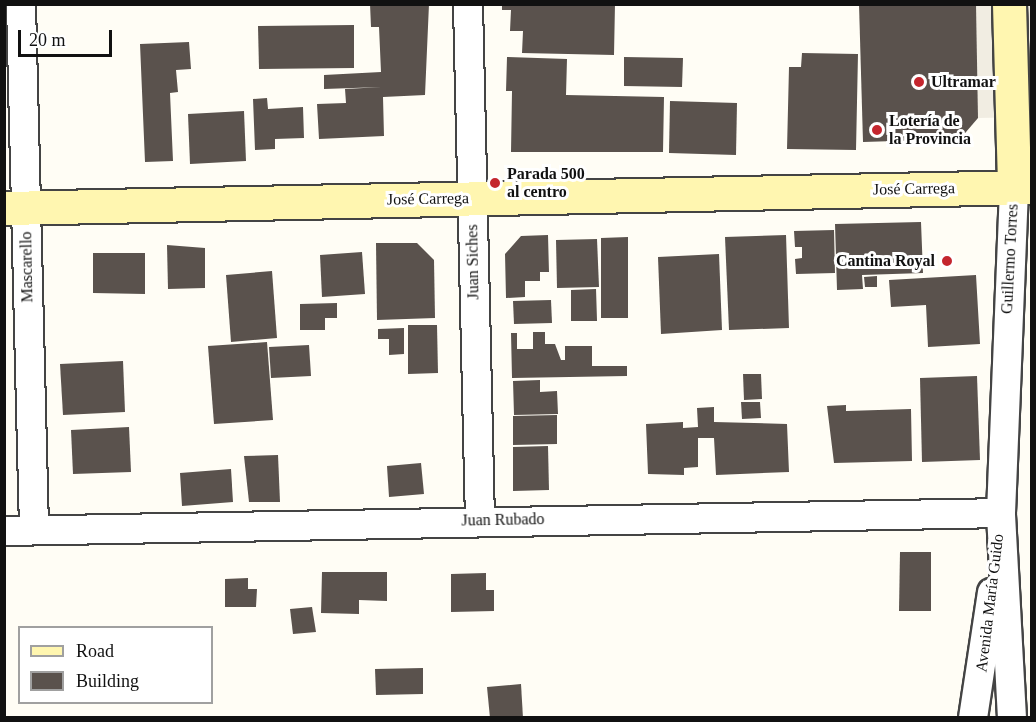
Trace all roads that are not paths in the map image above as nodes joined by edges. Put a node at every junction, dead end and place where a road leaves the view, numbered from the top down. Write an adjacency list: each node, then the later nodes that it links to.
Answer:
1 (21, 4): 6 (street, Mascarello)
2 (468, 4): 5 (street, Juan Siches)
3 (1009, 4): 4 (main road, Guillermo Torres)
4 (1023, 187): 5 (main road, José Carrega); 7 (street, Guillermo Torres)
5 (472, 198): 6 (main road, José Carrega); 8 (street, Juan Siches)
6 (15, 208): 9 (street, Mascarello)
7 (1001, 513): 8 (street, Juan Rubado); 11 (street, Avenida María Guido); 12 (street, Avenida María Guido)
8 (480, 520): 9 (street, Juan Rubado)
9 (34, 530): 10 (street, Juan Rubado)
10 (4, 531)
11 (973, 717)
12 (1012, 717)

